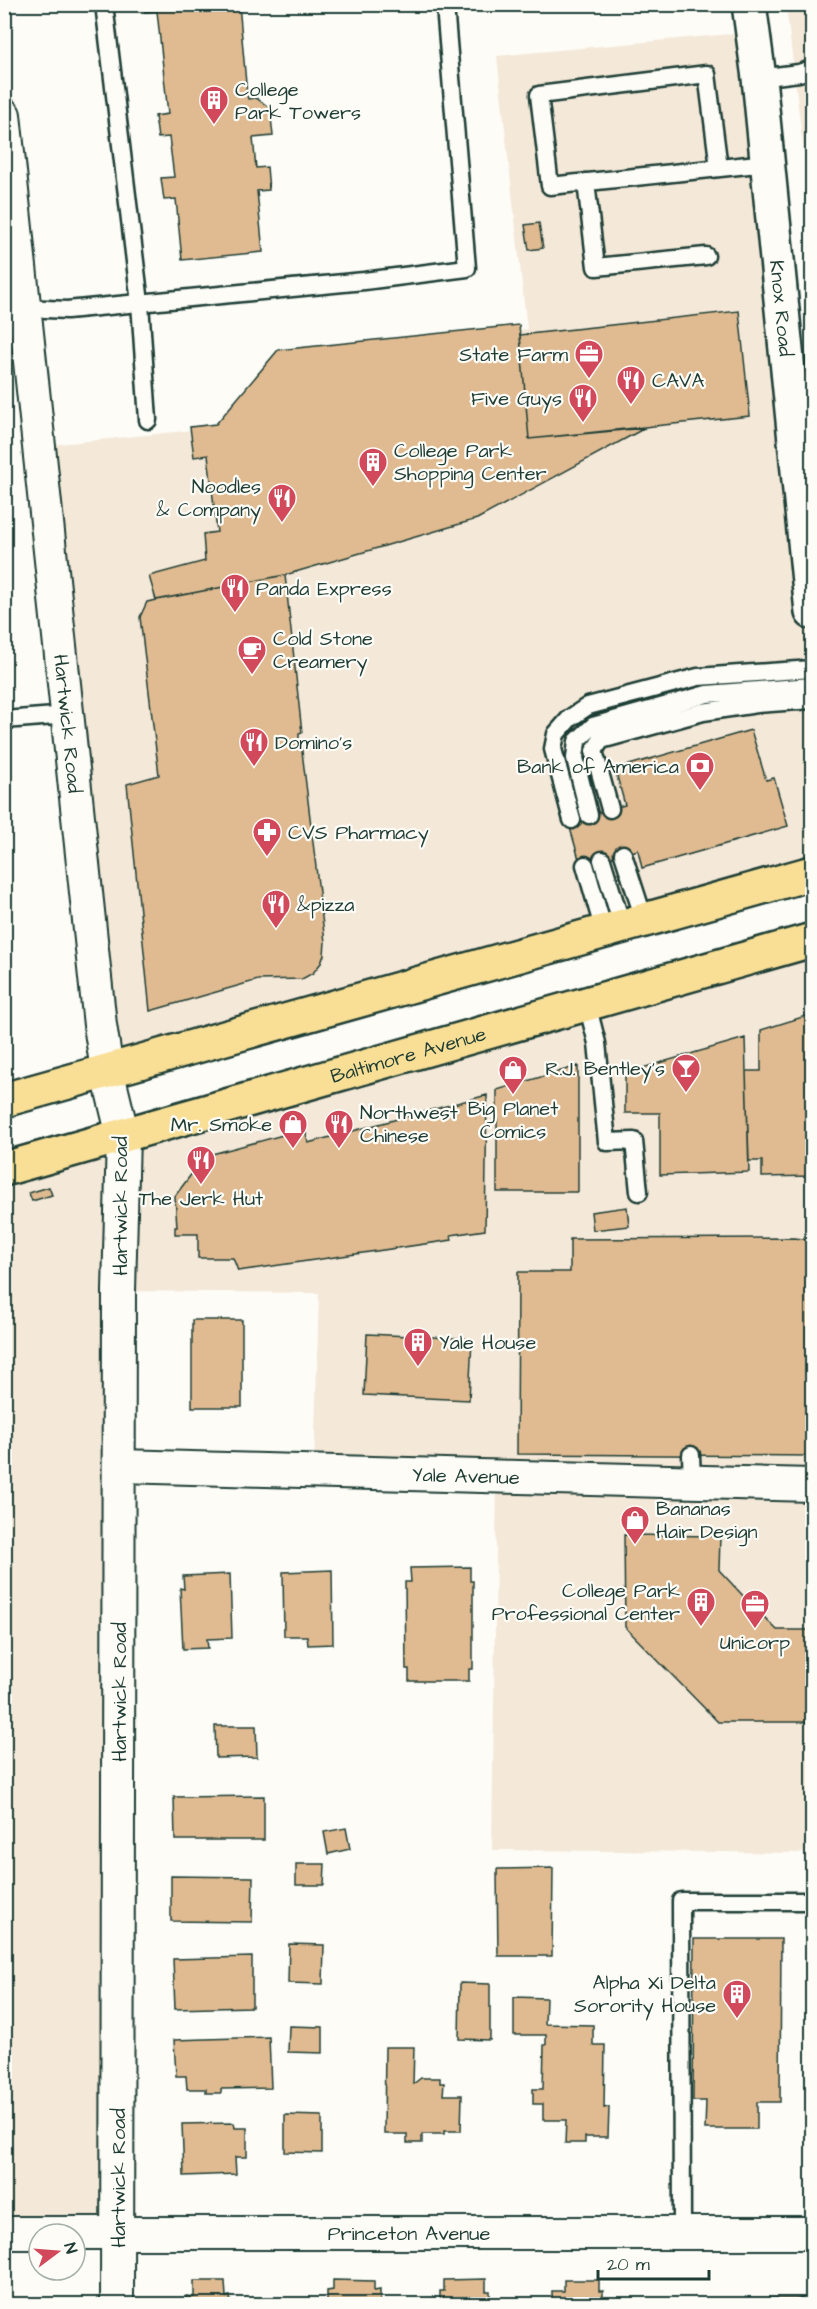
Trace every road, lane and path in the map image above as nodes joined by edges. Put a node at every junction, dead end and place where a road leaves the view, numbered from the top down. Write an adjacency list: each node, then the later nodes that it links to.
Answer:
1 (104, 4): 11 (lane)
2 (749, 4): 5 (street, Knox Road)
3 (447, 5): 11 (lane)
4 (813, 69): 5 (lane)
5 (759, 78): 7 (street, Knox Road)
6 (4, 115): 12 (street, Hartwick Road)
7 (767, 163): 8 (lane); 13 (street, Knox Road)
8 (719, 168): 9 (lane); 9 (lane)
9 (586, 182): 10 (lane)
10 (706, 256)
11 (140, 303): 12 (lane); 14 (lane)
12 (15, 310): 19 (street, Hartwick Road)
13 (802, 404): 15 (street, Knox Road)
14 (148, 420)
15 (813, 612)
16 (813, 669): 23 (lane)
17 (813, 686): 22 (lane)
18 (813, 700): 21 (lane)
19 (68, 715): 20 (lane); 31 (street, Hartwick Road)
20 (4, 720)
21 (610, 809)
22 (589, 815)
23 (572, 820)
24 (623, 854): 28 (lane)
25 (602, 860): 28 (lane)
26 (585, 865): 28 (lane)
27 (813, 873): 28 (main road)
28 (623, 925): 31 (main road)
29 (813, 940): 30 (main road, Baltimore Avenue)
30 (587, 1004): 33 (main road, Baltimore Avenue); 35 (lane)
31 (107, 1070): 32 (main road); 33 (street, Hartwick Road)
32 (4, 1100)
33 (123, 1136): 34 (main road, Baltimore Avenue); 36 (street, Hartwick Road)
34 (4, 1169)
35 (639, 1192)
36 (120, 1466): 37 (street, Yale Avenue); 40 (street, Hartwick Road)
37 (813, 1485)
38 (813, 1900): 41 (lane)
39 (4, 2233): 40 (street, Princeton Avenue)
40 (118, 2233): 41 (street, Princeton Avenue); 43 (street, Hartwick Road)
41 (682, 2233): 42 (street, Princeton Avenue)
42 (813, 2233)
43 (117, 2304)

